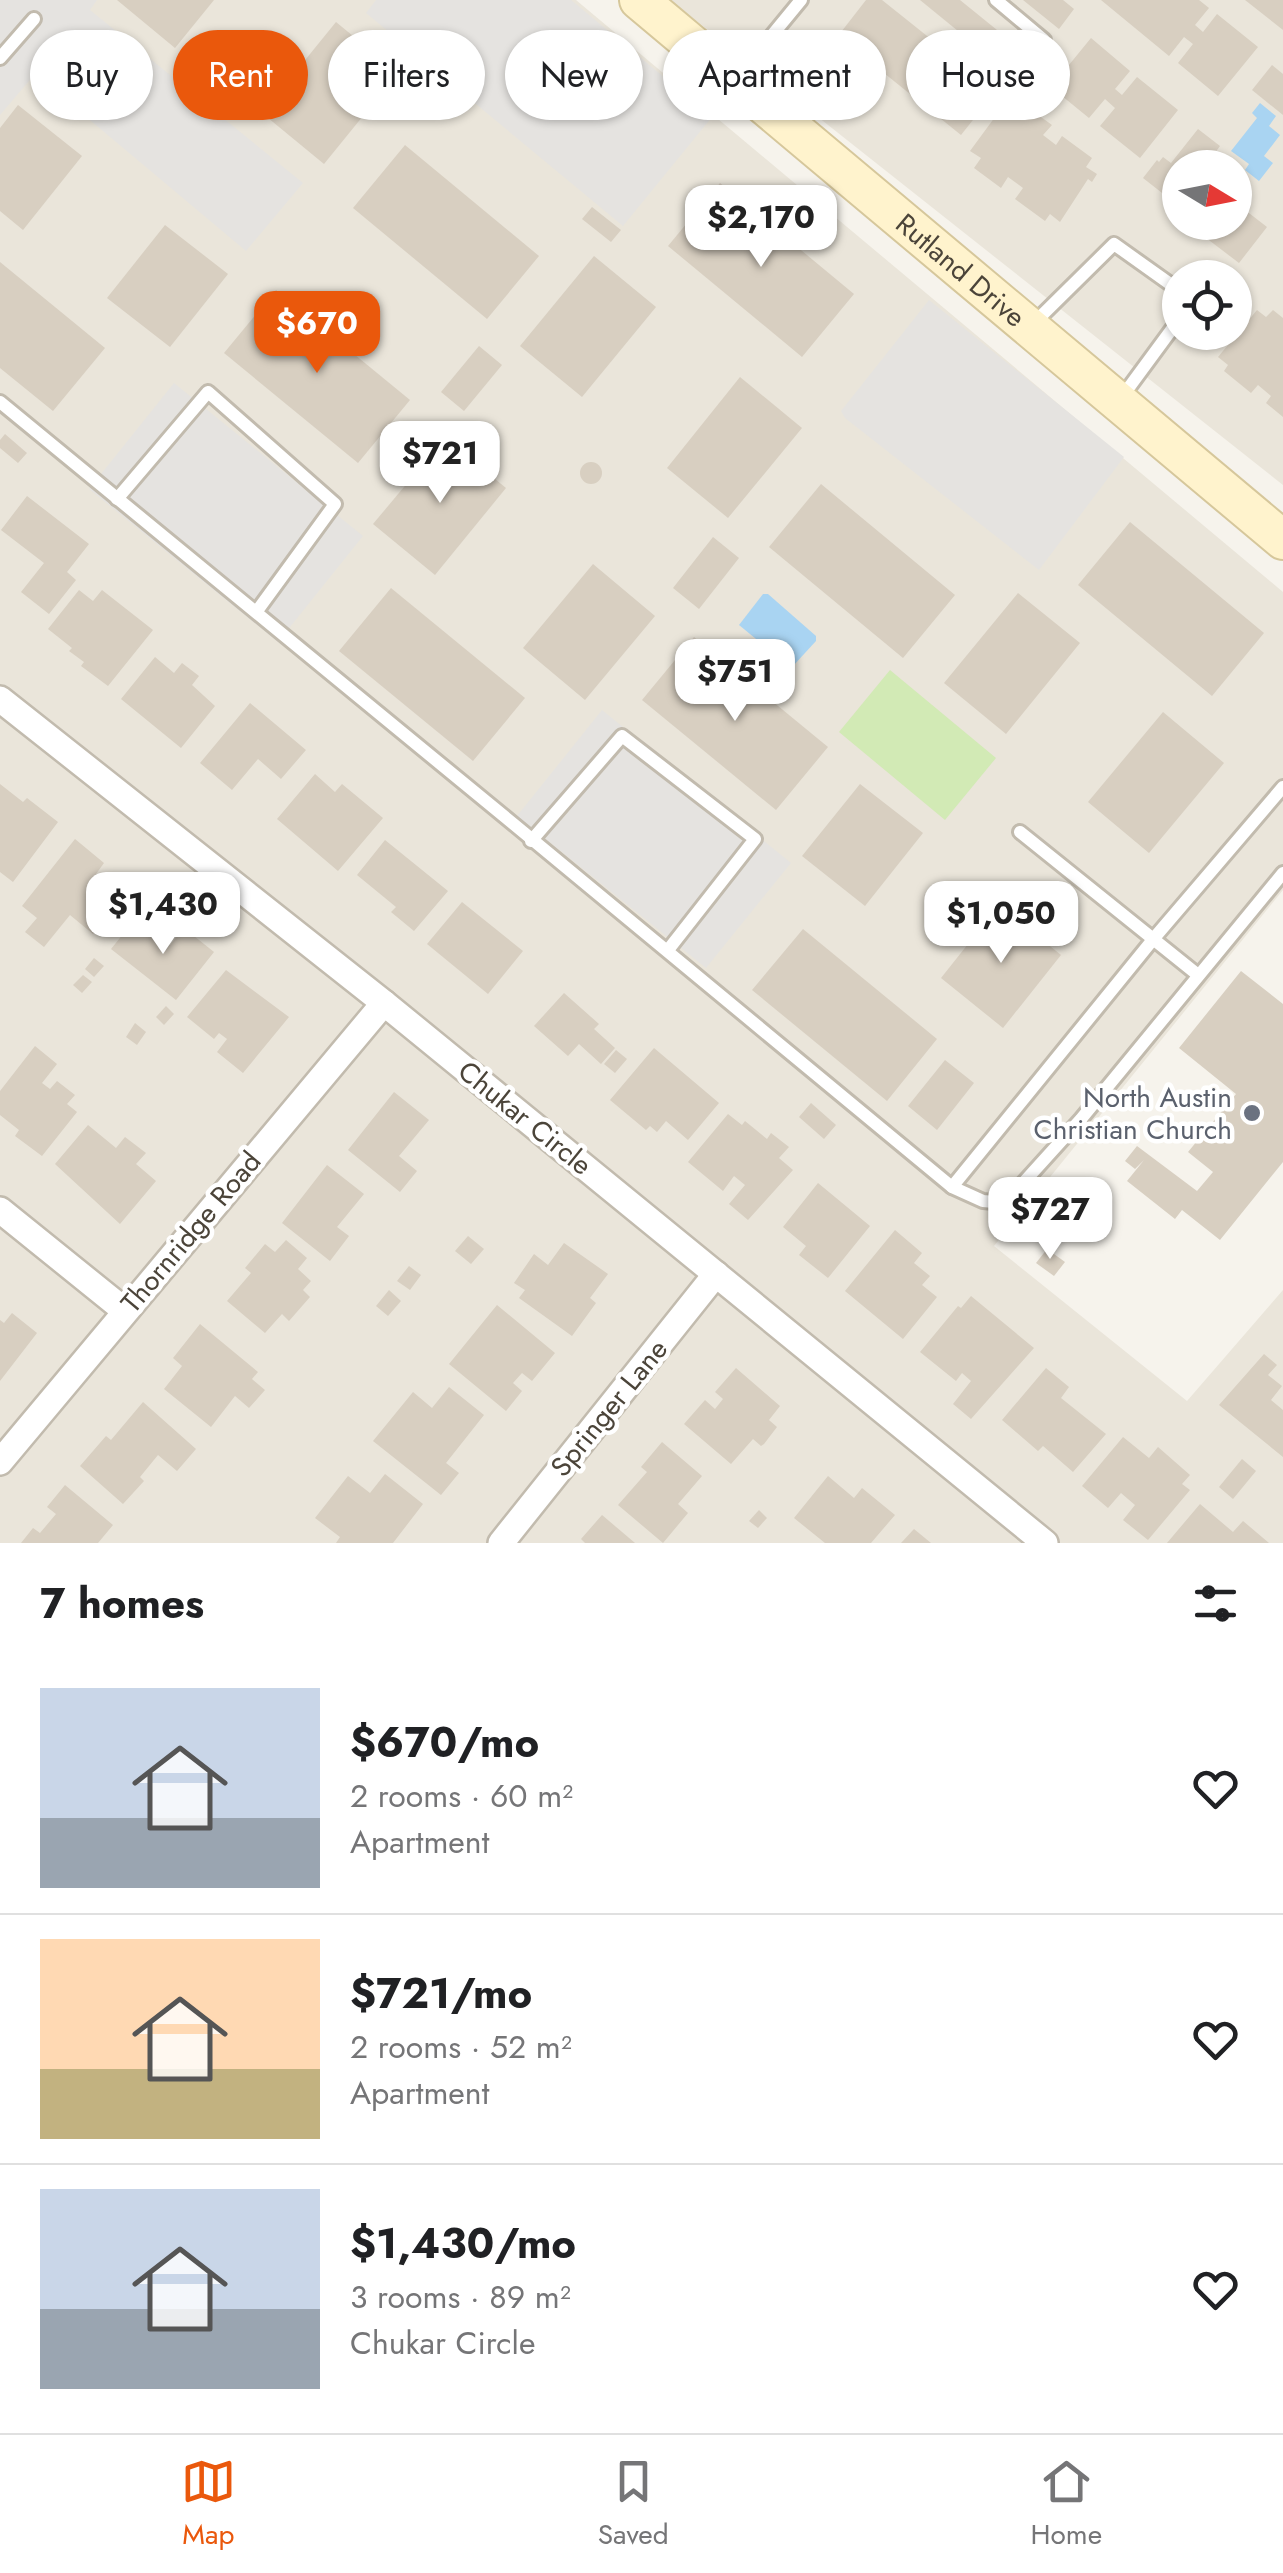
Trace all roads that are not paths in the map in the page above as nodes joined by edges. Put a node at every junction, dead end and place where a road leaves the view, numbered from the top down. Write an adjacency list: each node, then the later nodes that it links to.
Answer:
1 (639, 0): 5 (street, Rutland Drive)
2 (801, 0): 6 (lane)
3 (996, 0): 7 (lane)
4 (34, 19): 8 (lane)
5 (675, 30)
6 (776, 30)
7 (1032, 30)
8 (0, 58)
9 (783, 120): 11 (street, Rutland Drive)
10 (1162, 278): 11 (lane)
11 (1029, 327): 14 (street, Rutland Drive)
12 (1162, 342): 14 (lane)
13 (0, 402): 15 (lane)
14 (1118, 402): 16 (street, Rutland Drive)
15 (117, 499): 17 (lane); 17 (lane)
16 (1283, 540)
17 (257, 611): 21 (lane)
18 (0, 699): 26 (street, Chukar Circle)
19 (1283, 787): 23 (lane)
20 (1020, 832): 23 (lane)
21 (531, 841): 24 (lane); 24 (lane)
22 (1283, 873): 25 (lane)
23 (1155, 937): 25 (lane); 27 (lane)
24 (668, 950): 27 (lane)
25 (1198, 975): 27 (lane)
26 (384, 1003): 29 (street, Chukar Circle); 30 (street, Thornridge Road)
27 (952, 1188)
28 (0, 1210): 30 (street)
29 (716, 1274): 32 (street, Springer Lane); 33 (street, Chukar Circle)
30 (124, 1310): 31 (street, Thornridge Road)
31 (0, 1462)
32 (501, 1543)
33 (1045, 1543)

